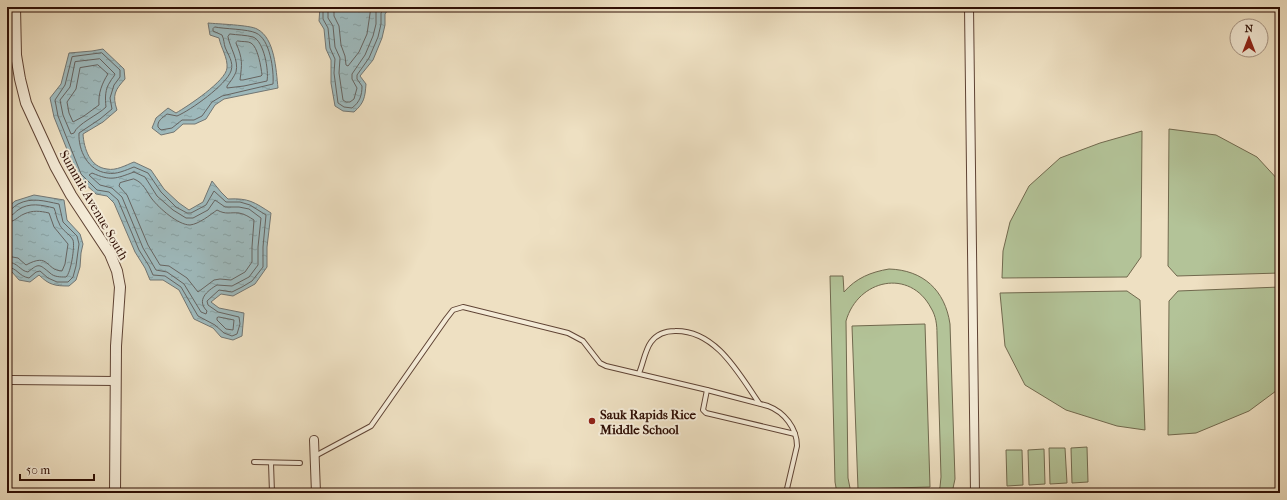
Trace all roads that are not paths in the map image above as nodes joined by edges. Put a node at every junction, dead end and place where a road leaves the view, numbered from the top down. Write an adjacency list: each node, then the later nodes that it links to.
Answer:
1 (15, 7): 5 (street, Summit Avenue South)
2 (970, 7): 18 (street)
3 (639, 374): 6 (lane); 7 (lane); 10 (lane)
4 (11, 380): 5 (street)
5 (115, 381): 14 (street, Summit Avenue South)
6 (707, 390): 7 (lane); 8 (lane)
7 (759, 404): 8 (lane)
8 (795, 434): 17 (lane)
9 (314, 440): 10 (street)
10 (314, 457): 16 (street)
11 (254, 462): 12 (lane)
12 (271, 462): 13 (lane); 15 (lane)
13 (300, 463)
14 (115, 493)
15 (272, 493)
16 (316, 493)
17 (786, 493)
18 (975, 493)

